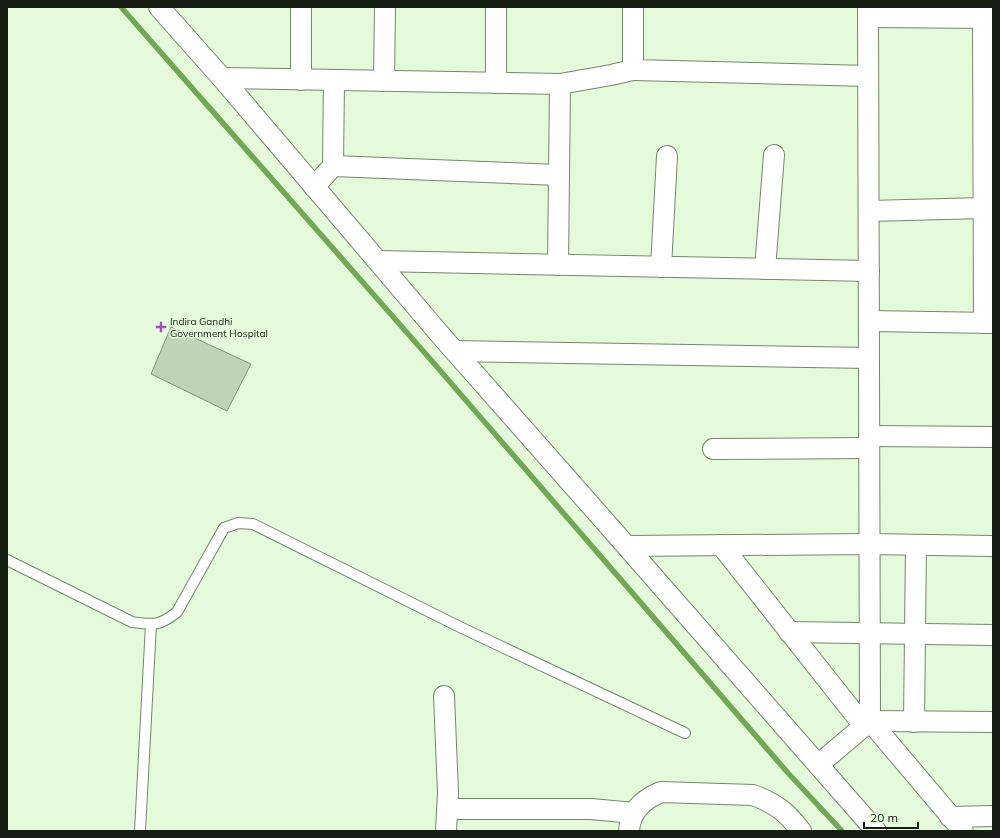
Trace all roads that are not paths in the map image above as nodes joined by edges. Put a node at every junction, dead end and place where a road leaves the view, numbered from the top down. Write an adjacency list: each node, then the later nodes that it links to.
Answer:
1 (159, 7): 10 (street)
2 (301, 7): 11 (street)
3 (385, 7): 13 (street)
4 (496, 7): 14 (street)
5 (633, 7): 8 (street)
6 (868, 12): 7 (street); 9 (street)
7 (988, 18): 21 (street)
8 (633, 70): 9 (street); 15 (street)
9 (868, 76): 22 (street)
10 (222, 78): 11 (street); 20 (street)
11 (301, 80): 12 (street)
12 (334, 80): 13 (street); 18 (street)
13 (384, 81): 14 (street)
14 (496, 83): 15 (street)
15 (560, 84): 19 (street)
16 (667, 156): 25 (street)
17 (774, 156): 26 (street)
18 (333, 166): 19 (street); 20 (street)
19 (559, 175): 24 (street)
20 (314, 187): 23 (street)
21 (983, 208): 22 (street); 29 (street)
22 (869, 211): 27 (street)
23 (378, 261): 24 (street); 30 (street)
24 (558, 265): 25 (street)
25 (661, 267): 26 (street)
26 (765, 269): 27 (street)
27 (869, 271): 28 (street)
28 (869, 322): 29 (street); 31 (street)
29 (988, 323)
30 (454, 351): 31 (street); 38 (street)
31 (869, 358): 33 (street)
32 (993, 437): 33 (street)
33 (869, 442): 34 (street); 35 (street)
34 (713, 449)
35 (869, 544): 36 (street); 37 (street); 43 (street)
36 (721, 545): 38 (street); 42 (street)
37 (916, 545): 39 (street); 44 (street)
38 (627, 546): 51 (street)
39 (993, 546)
40 (7, 560): 41 (lane)
41 (151, 624): 50 (lane); 56 (lane)
42 (789, 632): 43 (street); 49 (street)
43 (869, 633): 44 (street); 49 (street)
44 (914, 634): 45 (street); 47 (street)
45 (993, 635)
46 (444, 696): 52 (street)
47 (914, 722): 48 (street); 49 (street)
48 (993, 722)
49 (867, 724): 51 (street); 55 (street)
50 (685, 733)
51 (818, 765): 59 (street)
52 (447, 809): 54 (street); 57 (street)
53 (993, 816): 55 (street)
54 (631, 822): 58 (street)
55 (956, 824)
56 (140, 831)
57 (446, 831)
58 (801, 831)
59 (876, 831)

